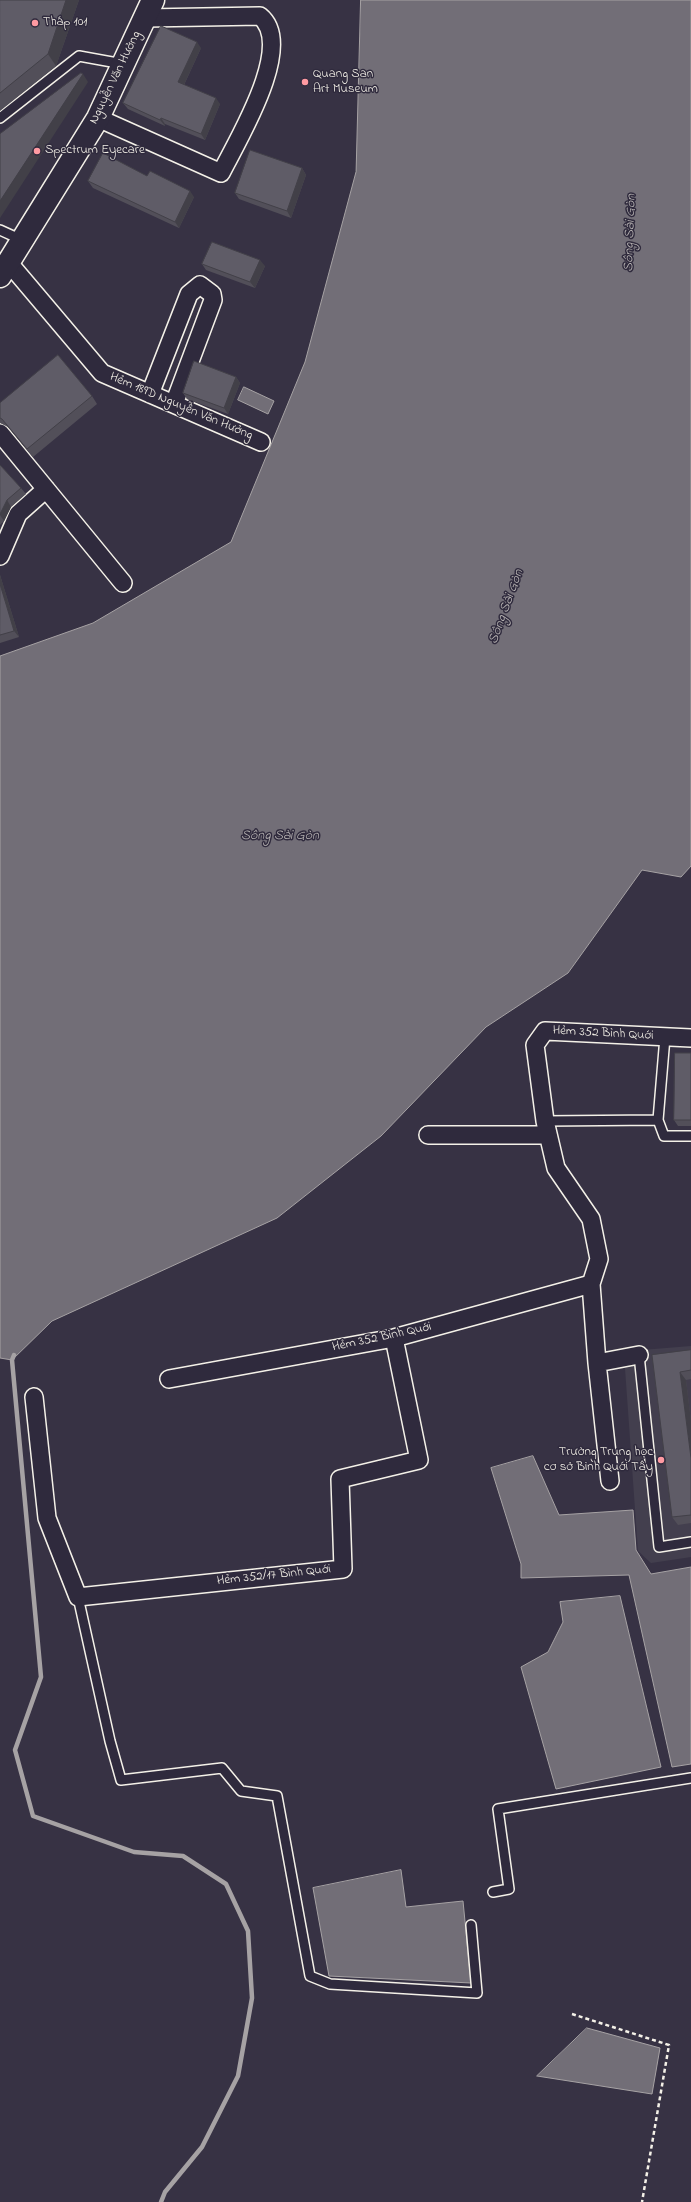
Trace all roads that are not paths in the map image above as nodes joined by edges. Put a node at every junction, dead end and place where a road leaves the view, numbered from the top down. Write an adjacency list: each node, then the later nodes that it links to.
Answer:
1 (149, 9): 2 (main road, Nguyễn Văn Hưởng); 4 (street)
2 (123, 64): 3 (lane); 4 (main road, Nguyễn Văn Hưởng)
3 (0, 118)
4 (98, 118): 6 (main road, Nguyễn Văn Hưởng)
5 (0, 230): 6 (lane)
6 (23, 240): 7 (main road, Nguyễn Văn Hưởng)
7 (5, 269): 8 (street, Hẻm 189D Nguyễn Văn Hưởng)
8 (150, 394): 9 (street, Hẻm 189D Nguyễn Văn Hưởng); 9 (street)
9 (174, 404): 11 (street, Hẻm 189D Nguyễn Văn Hưởng)
10 (0, 433): 12 (street)
11 (261, 442)
12 (46, 489): 13 (street); 14 (street)
13 (0, 556)
14 (123, 583)
15 (665, 1037): 16 (street, Hẻm 352 Bình Quới); 17 (lane); 18 (street, Hẻm 352 Bình Quới)
16 (691, 1038)
17 (658, 1120): 18 (lane); 20 (lane)
18 (546, 1128): 19 (street); 21 (street, Hẻm 352 Bình Quới)
19 (428, 1135)
20 (691, 1136)
21 (591, 1284): 22 (street, Hẻm 352 Bình Quới); 24 (street, Hẻm 352 Bình Quới)
22 (394, 1338): 25 (street, Hẻm 352 Bình Quới); 29 (street, Hẻm 352/17 Bình Quới)
23 (639, 1355): 24 (street); 28 (lane)
24 (596, 1363): 27 (street, Hẻm 352 Bình Quới)
25 (169, 1379)
26 (34, 1397): 29 (street)
27 (610, 1482)
28 (691, 1542)
29 (78, 1597): 32 (lane)
30 (691, 1778): 31 (lane)
31 (493, 1892)
32 (471, 1925)

